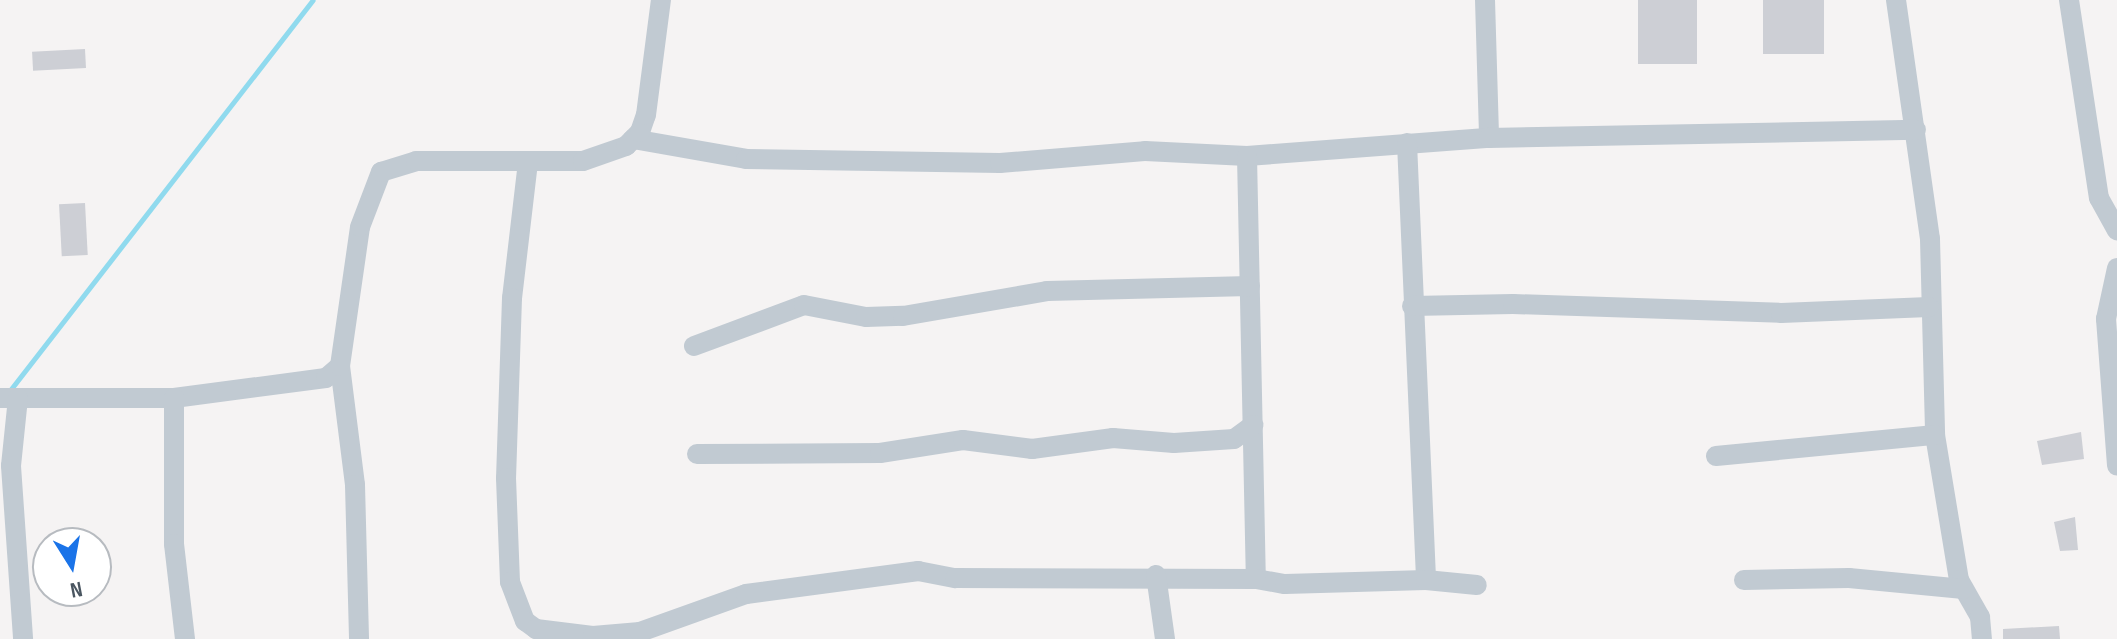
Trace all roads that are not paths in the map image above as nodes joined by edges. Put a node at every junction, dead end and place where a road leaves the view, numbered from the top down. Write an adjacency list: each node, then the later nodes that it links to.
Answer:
1 (661, 0): 7 (street)
2 (1485, 0): 6 (street)
3 (1896, 0): 5 (street)
4 (2069, 0): 11 (street)
5 (1916, 130): 6 (street); 15 (street)
6 (1489, 138): 8 (street)
7 (633, 139): 9 (street); 10 (street)
8 (1407, 143): 9 (street); 14 (street)
9 (1247, 156): 13 (street)
10 (528, 162): 17 (street); 25 (street)
11 (2117, 230)
12 (2117, 268): 24 (street)
13 (1250, 286): 16 (street); 20 (street)
14 (1412, 306): 15 (street); 27 (street)
15 (1929, 307): 21 (street)
16 (694, 346)
17 (340, 366): 19 (street); 33 (street)
18 (9, 398): 19 (street); 31 (street)
19 (174, 398): 32 (street)
20 (1253, 425): 22 (street); 26 (street)
21 (1935, 435): 23 (street); 30 (street)
22 (697, 454)
23 (1716, 456)
24 (2117, 466)
25 (1156, 575): 26 (street); 34 (street)
26 (1256, 579): 27 (street)
27 (1426, 580): 29 (street)
28 (1744, 580): 30 (street)
29 (1477, 585)
30 (1963, 589): 35 (street)
31 (23, 639)
32 (185, 639)
33 (359, 639)
34 (1165, 639)
35 (1982, 639)

